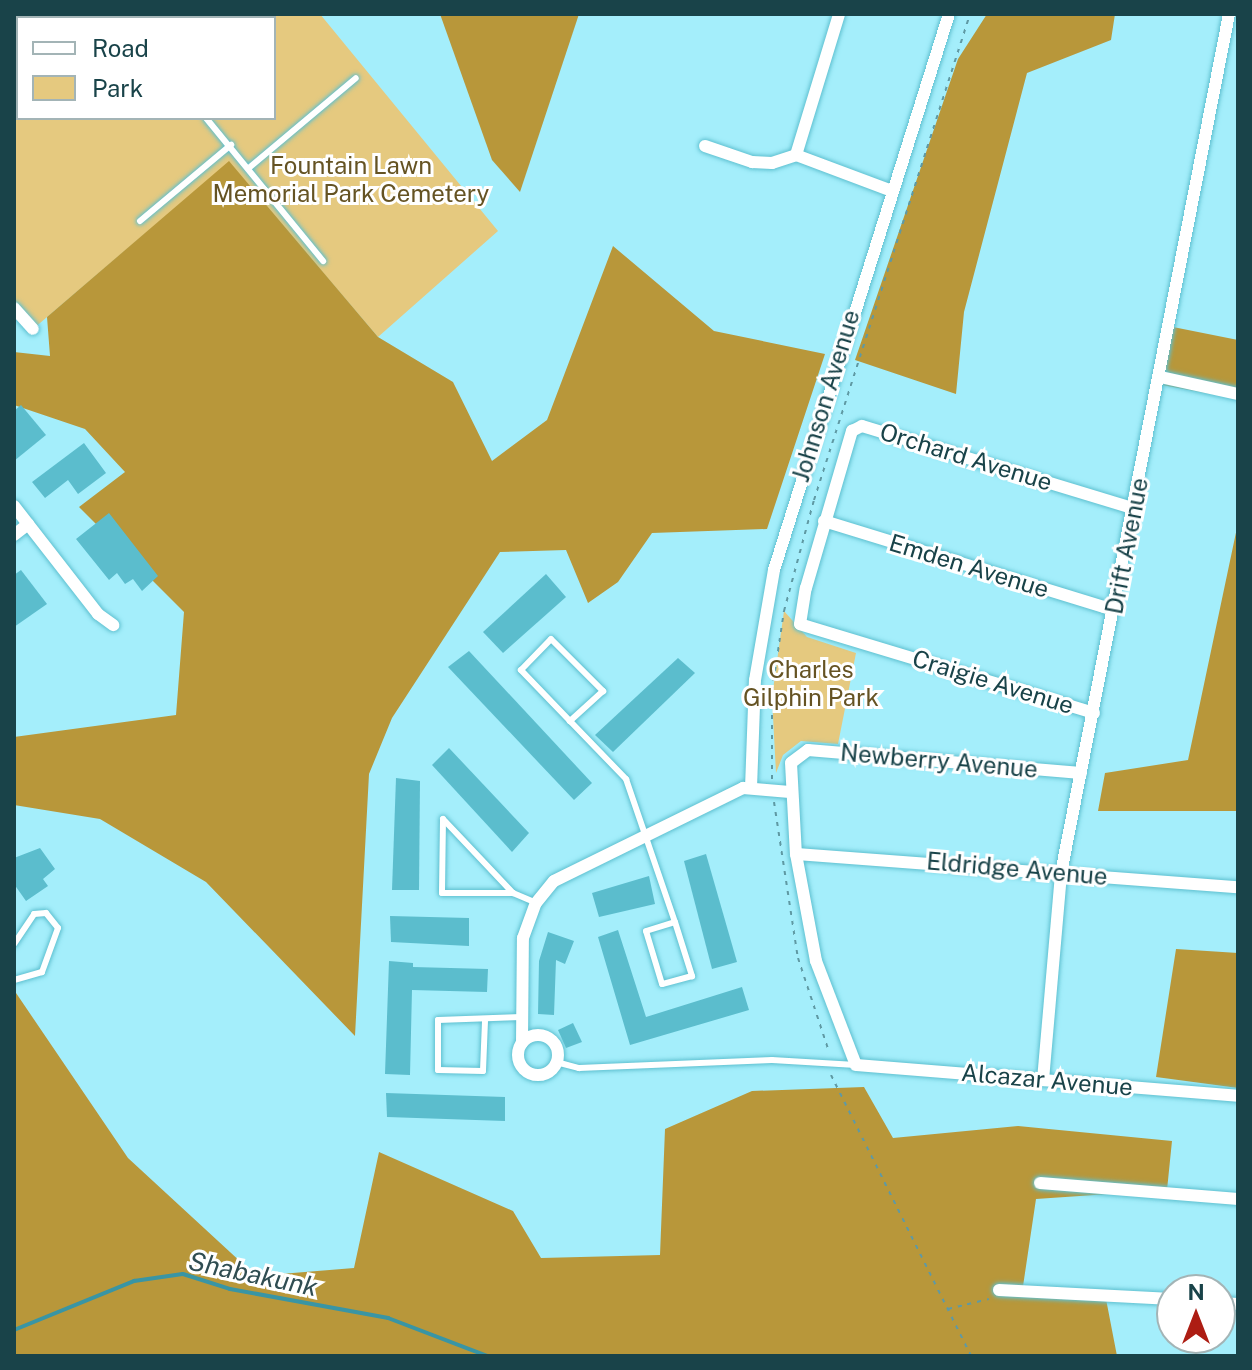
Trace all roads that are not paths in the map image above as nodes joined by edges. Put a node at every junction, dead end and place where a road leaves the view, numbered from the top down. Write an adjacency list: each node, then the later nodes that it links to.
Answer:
1 (839, 14): 8 (street)
2 (949, 14): 10 (street, Johnson Avenue)
3 (1229, 14): 15 (street, Drift Avenue)
4 (356, 78): 9 (lane)
5 (208, 120): 6 (lane)
6 (231, 145): 9 (lane); 11 (lane)
7 (705, 146): 8 (street)
8 (796, 155): 10 (street)
9 (250, 167): 12 (lane)
10 (892, 191): 28 (street, Johnson Avenue)
11 (140, 221)
12 (323, 261)
13 (14, 308): 14 (street)
14 (33, 329)
15 (1160, 377): 16 (street); 18 (street, Drift Avenue)
16 (1238, 394)
17 (14, 506): 20 (street)
18 (1135, 509): 19 (street, Orchard Avenue); 22 (street, Drift Avenue)
19 (824, 521): 22 (street, Emden Avenue); 23 (street, Orchard Avenue)
20 (28, 524): 21 (street); 24 (street)
21 (14, 535)
22 (1114, 610): 25 (street, Drift Avenue)
23 (800, 624): 25 (street, Craigie Avenue)
24 (113, 625)
25 (1094, 713): 27 (street, Drift Avenue)
26 (570, 721): 26 (lane); 30 (lane)
27 (1081, 773): 29 (street, Newberry Avenue); 32 (street, Drift Avenue)
28 (751, 788): 29 (street); 30 (street)
29 (790, 792): 31 (street)
30 (647, 833): 35 (street); 36 (lane)
31 (796, 854): 32 (street, Eldridge Avenue); 43 (street)
32 (1061, 873): 33 (street, Eldridge Avenue); 44 (street, Drift Avenue)
33 (1238, 887)
34 (513, 893): 34 (lane); 35 (lane)
35 (536, 903): 39 (street)
36 (675, 922): 36 (lane)
37 (14, 944): 38 (lane)
38 (14, 980)
39 (521, 1017): 40 (lane); 41 (street)
40 (485, 1021): 40 (lane)
41 (522, 1043): 42 (street); 42 (street)
42 (556, 1062): 43 (lane)
43 (856, 1065): 44 (street, Alcazar Avenue)
44 (1043, 1080): 45 (street, Alcazar Avenue)
45 (1238, 1096)
46 (1040, 1183): 47 (street)
47 (1238, 1199)
48 (999, 1290): 49 (street)
49 (1156, 1298)

